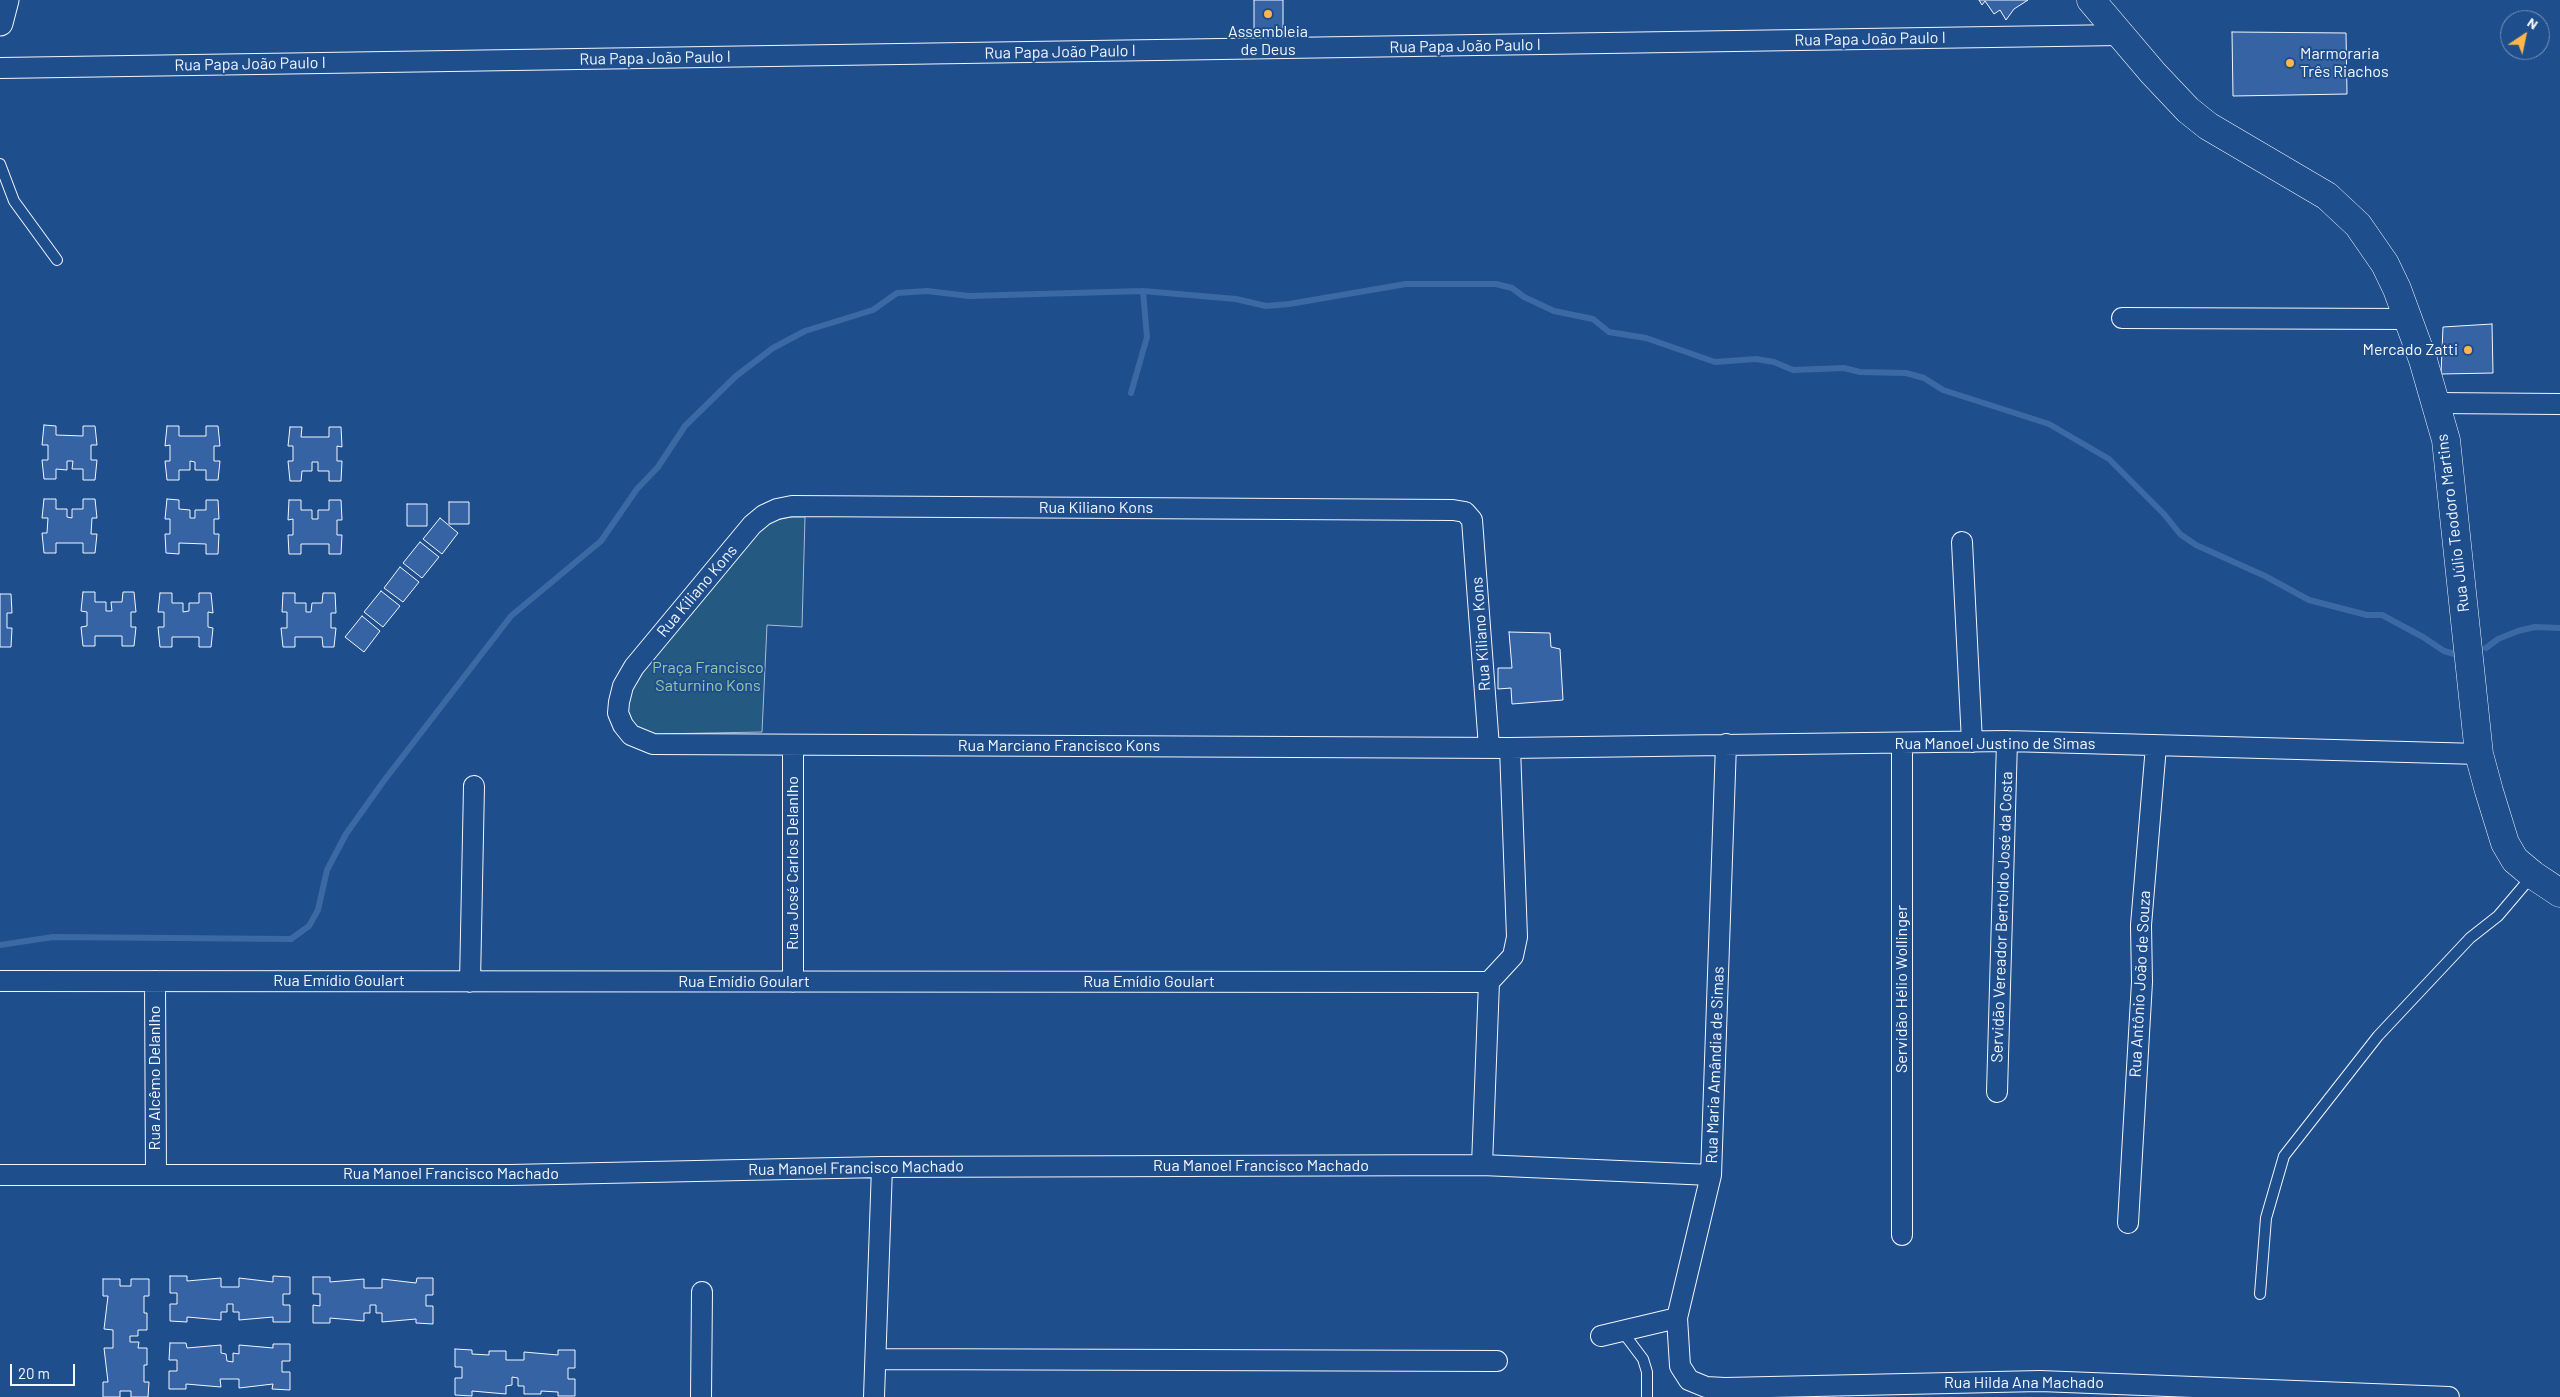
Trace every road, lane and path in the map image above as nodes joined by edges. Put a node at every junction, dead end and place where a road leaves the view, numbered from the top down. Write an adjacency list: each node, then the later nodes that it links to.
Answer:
1 (6, 0): 3 (street)
2 (2091, 0): 4 (main road, Rua Júlio Teodoro Martins)
3 (0, 23)
4 (2120, 36): 5 (street, Rua Papa João Paulo I); 9 (main road, Rua Júlio Teodoro Martins)
5 (0, 68)
6 (0, 164): 7 (lane)
7 (57, 260)
8 (2122, 318): 9 (street)
9 (2408, 319): 10 (main road, Rua Júlio Teodoro Martins)
10 (2436, 403): 11 (street); 22 (main road, Rua Júlio Teodoro Martins)
11 (2560, 404)
12 (1962, 542): 15 (street)
13 (630, 735): 18 (street, Rua Marciano Francisco Kons); 20 (street, Rua Kiliano Kons)
14 (2007, 741): 15 (street, Rua Manoel Justino de Simas); 19 (street, Rua Manoel Justino de Simas); 31 (street, Servidão Vereador Bertoldo José da Costa)
15 (1972, 742): 17 (street, Rua Manoel Justino de Simas)
16 (1726, 744): 17 (street, Rua Manoel Justino de Simas); 21 (street, Rua Manoel Justino de Simas); 36 (street, Rua Maria Amândia de Simas)
17 (1902, 744): 38 (street, Servidão Hélio Wollinger)
18 (793, 745): 20 (street, Rua Marciano Francisco Kons); 29 (street, Rua José Carlos Delanlho)
19 (2156, 746): 22 (street, Rua Manoel Justino de Simas); 37 (street, Rua Antônio João de Souza)
20 (1489, 747): 21 (street, Rua Marciano Francisco Kons)
21 (1510, 748): 30 (street)
22 (2479, 754): 24 (main road, Rua Júlio Teodoro Martins)
23 (474, 786): 28 (street)
24 (2533, 875): 25 (main road, Rua Júlio Teodoro Martins); 40 (lane)
25 (2560, 893)
26 (0, 981): 27 (street, Rua Emídio Goulart)
27 (154, 981): 28 (street, Rua Emídio Goulart); 35 (street, Rua Alcêmo Delanlho)
28 (470, 982): 29 (street, Rua Emídio Goulart)
29 (793, 982): 30 (street, Rua Emídio Goulart)
30 (1489, 982): 32 (street)
31 (1997, 1092)
32 (1482, 1165): 33 (street, Rua Manoel Francisco Machado); 36 (street, Rua Manoel Francisco Machado)
33 (882, 1167): 35 (street, Rua Manoel Francisco Machado); 44 (street)
34 (0, 1175): 35 (street, Rua Manoel Francisco Machado)
35 (156, 1175)
36 (1711, 1175): 41 (street, Rua Maria Amândia de Simas)
37 (2128, 1223)
38 (1902, 1235)
39 (702, 1292): 47 (street)
40 (2260, 1294)
41 (1677, 1318): 42 (street); 46 (street, Rua Maria Amândia de Simas)
42 (1622, 1332): 43 (street); 49 (lane)
43 (1601, 1336)
44 (876, 1359): 45 (street); 48 (street)
45 (1497, 1361)
46 (1689, 1380): 50 (street, Rua Hilda Ana Machado)
47 (701, 1397)
48 (874, 1397)
49 (1647, 1397)
50 (2449, 1397)

